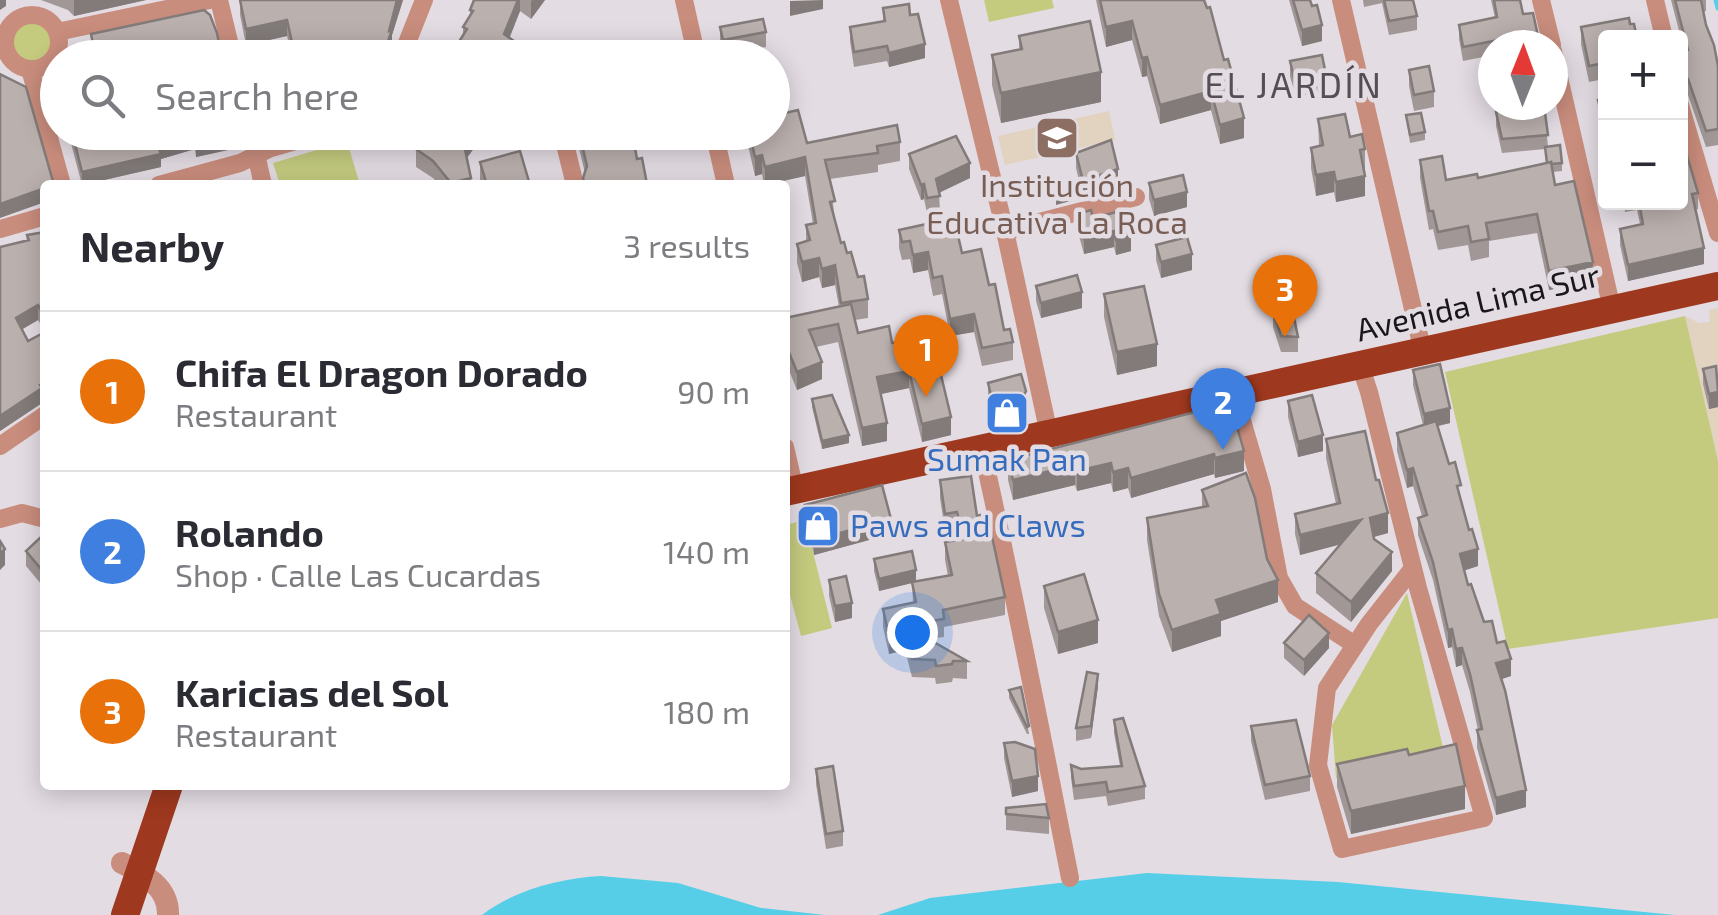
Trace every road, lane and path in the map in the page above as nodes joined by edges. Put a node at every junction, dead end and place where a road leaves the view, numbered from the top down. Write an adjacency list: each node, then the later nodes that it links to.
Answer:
1 (210, 0): 12 (street)
2 (219, 0): 14 (street)
3 (424, 0): 15 (street)
4 (684, 0): 16 (street)
5 (949, 0): 37 (street)
6 (1341, 0): 41 (street)
7 (1541, 0): 10 (street)
8 (1654, 0): 11 (street)
9 (16, 9): 12 (street); 17 (street)
10 (1548, 30)
11 (1662, 30)
12 (57, 32): 13 (street)
13 (58, 40)
14 (229, 40)
15 (408, 40)
16 (693, 40)
17 (2, 46): 19 (street)
18 (40, 65): 19 (street)
19 (30, 69): 20 (street)
20 (40, 105)
21 (1568, 118): 40 (street)
22 (1684, 120): 38 (street)
23 (52, 150): 29 (street)
24 (255, 150): 28 (street)
25 (271, 150): 28 (street)
26 (566, 150): 32 (street)
27 (718, 150): 33 (street)
28 (256, 155): 30 (street); 31 (street)
29 (61, 180)
30 (177, 180)
31 (262, 180)
32 (574, 180)
33 (725, 180)
34 (1136, 197): 37 (street)
35 (40, 217): 36 (street)
36 (0, 229)
37 (1006, 231): 45 (street)
38 (1718, 233)
39 (1718, 286): 40 (highway, Avenida Lima Sur)
40 (1612, 310): 41 (highway, Avenida Lima Sur)
41 (1423, 352): 42 (highway, Avenida Lima Sur)
42 (1360, 365): 43 (highway, Avenida Lima Sur); 51 (street)
43 (1234, 393): 45 (highway, Avenida Lima Sur); 52 (street)
44 (40, 418): 46 (street)
45 (1049, 434): 47 (highway, Avenida Lima Sur)
46 (0, 446)
47 (982, 449): 48 (highway, Avenida Lima Sur); 56 (street)
48 (790, 491)
49 (0, 518): 50 (street)
50 (40, 518)
51 (1413, 568): 52 (street); 52 (street)
52 (1356, 646)
53 (147, 790): 55 (highway)
54 (167, 790): 55 (highway)
55 (130, 867): 57 (highway); 58 (highway); 59 (street)
56 (1070, 878)
57 (105, 915)
58 (124, 915)
59 (168, 915)

